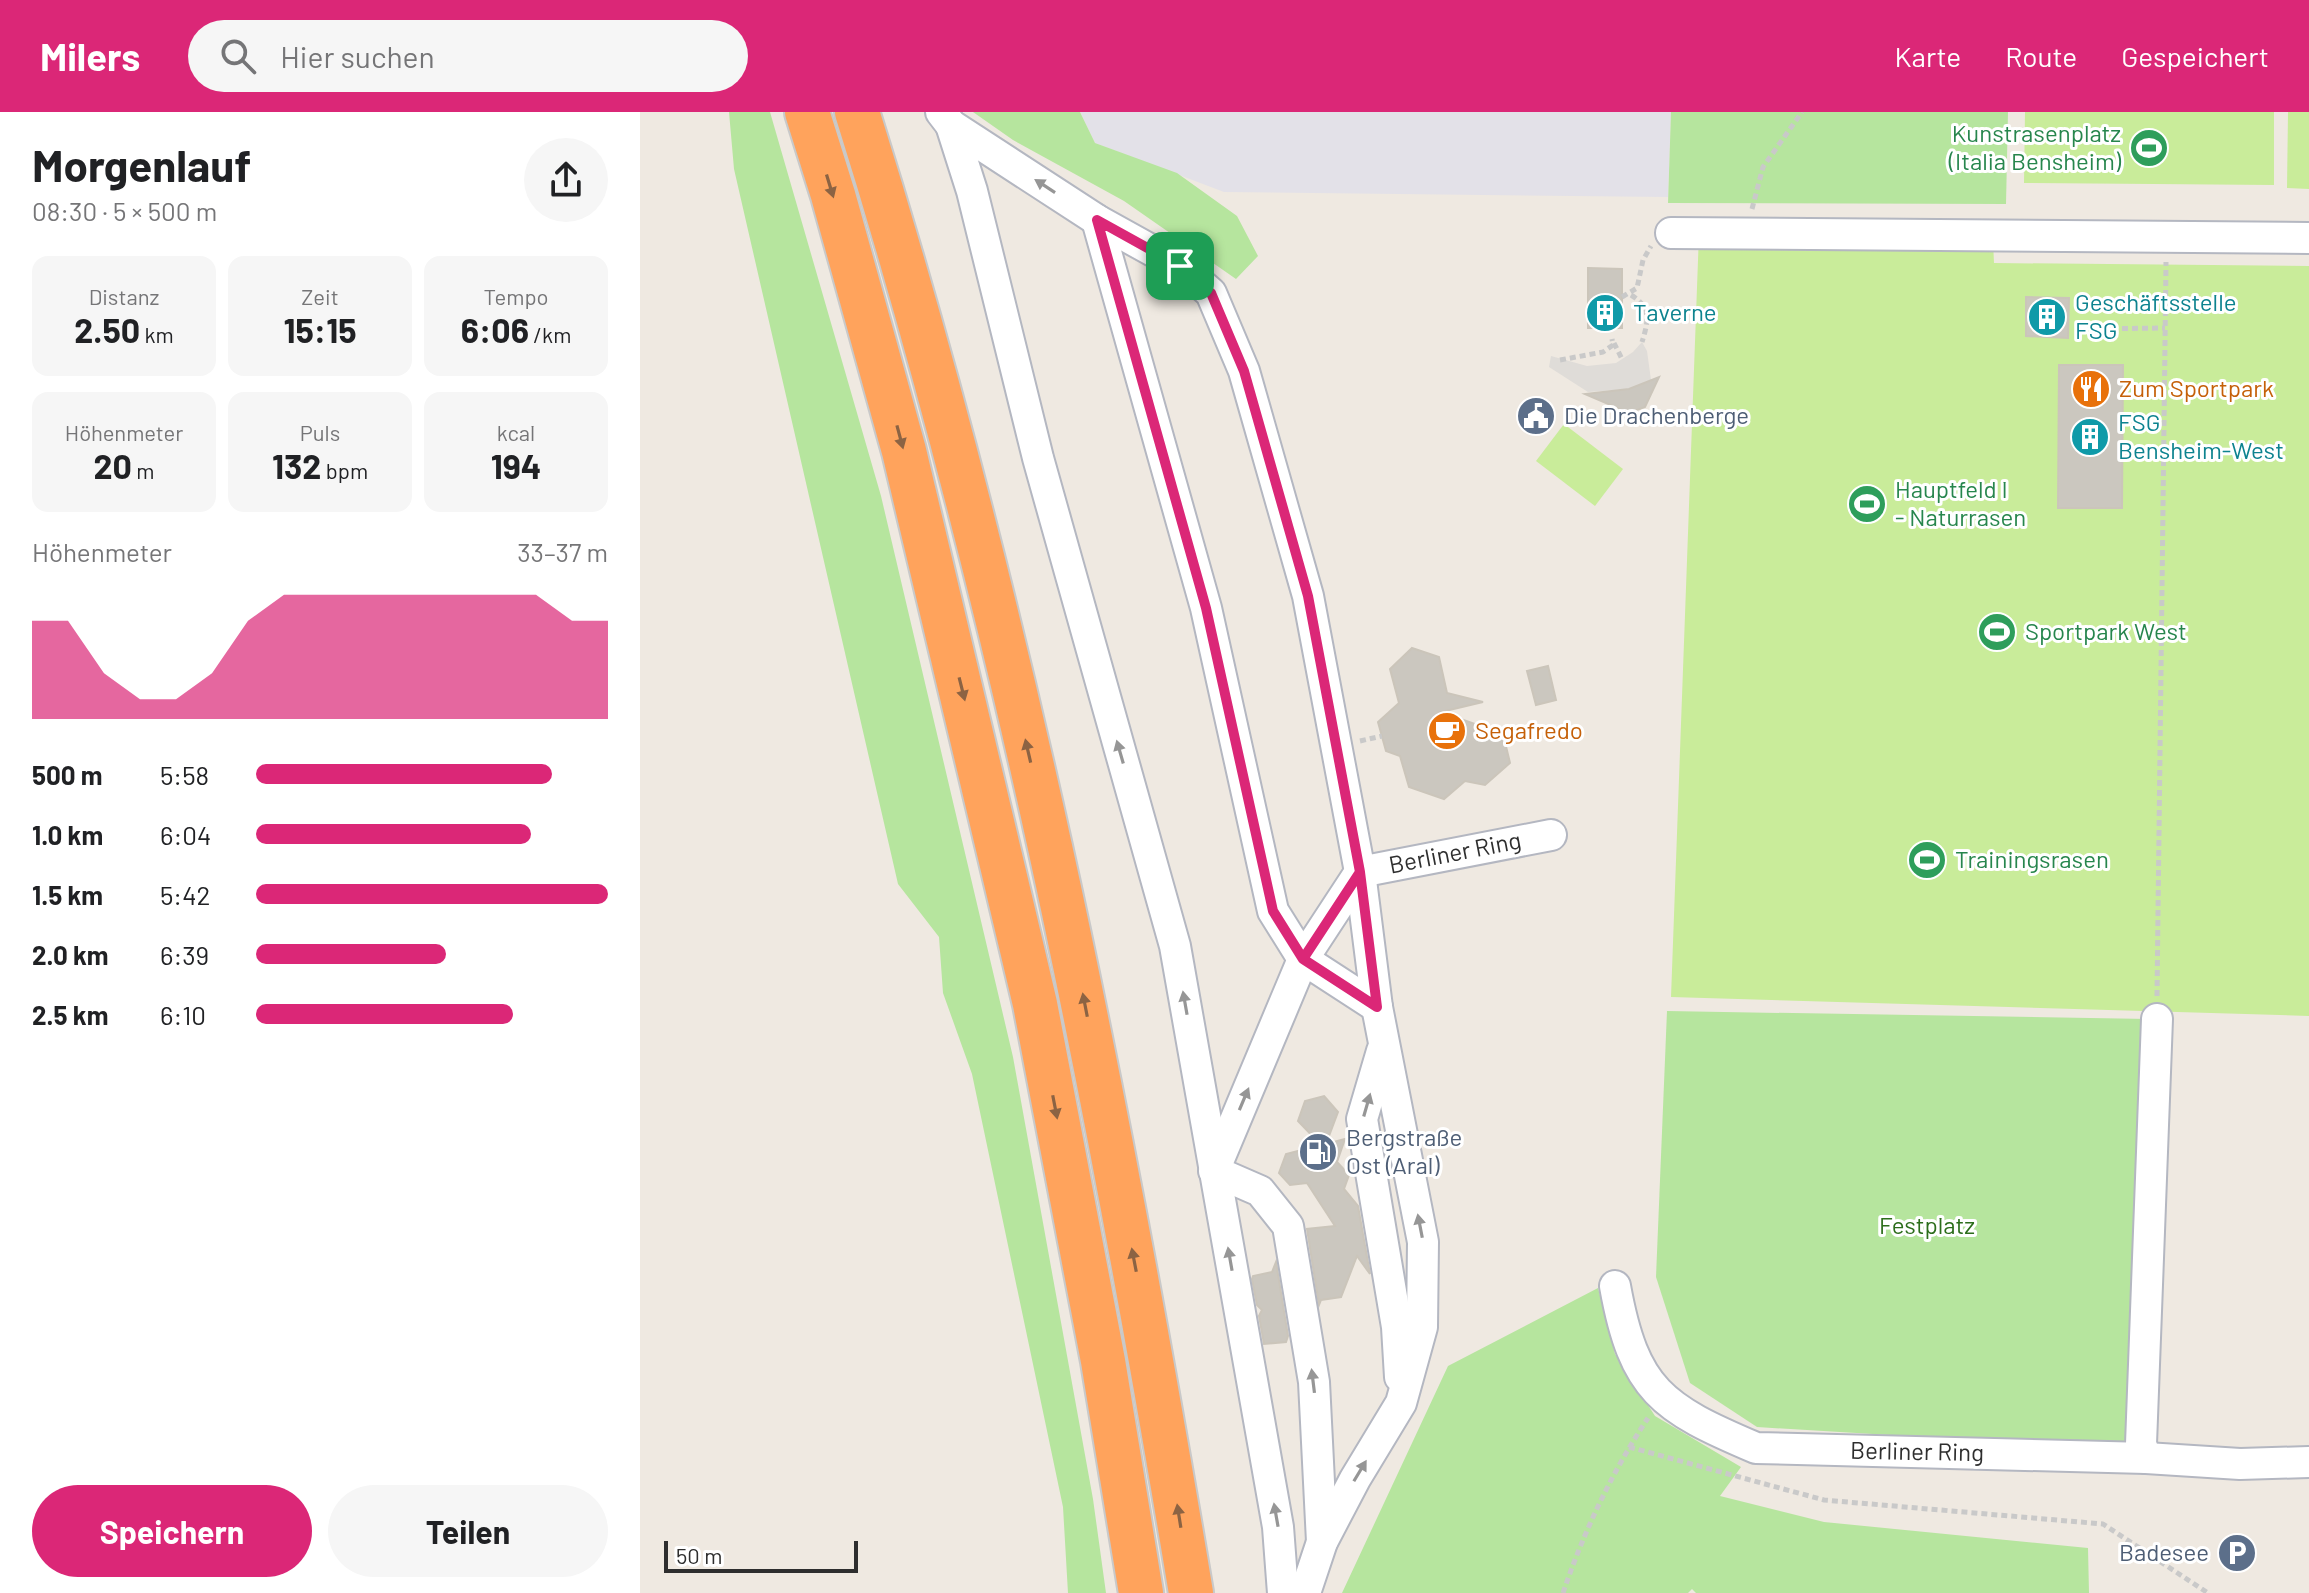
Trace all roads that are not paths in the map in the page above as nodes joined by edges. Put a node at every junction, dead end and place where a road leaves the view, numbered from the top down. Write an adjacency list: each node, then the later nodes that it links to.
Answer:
1 (807, 112): 17 (highway, one-way to 17)
2 (857, 112): 18 (highway, one-way to 2)
3 (946, 118): 4 (street, one-way to 3); 12 (street, one-way to 3)
4 (1097, 220): 8 (street); 9 (street)
5 (1662, 238): 6 (street)
6 (2309, 238)
7 (1551, 835): 8 (street, Berliner Ring)
8 (1360, 872): 9 (street); 10 (street)
9 (1303, 959): 10 (street); 12 (street, one-way to 9)
10 (1377, 1007): 16 (street, one-way to 10)
11 (2157, 1019): 14 (street)
12 (1214, 1171): 16 (street, one-way to 12); 19 (street, one-way to 12)
13 (1615, 1286): 14 (street, Berliner Ring)
14 (2146, 1458): 15 (street, Berliner Ring)
15 (2309, 1462)
16 (1322, 1542): 20 (street)
17 (1141, 1593)
18 (1191, 1593)
19 (1283, 1593)
20 (1305, 1593)

